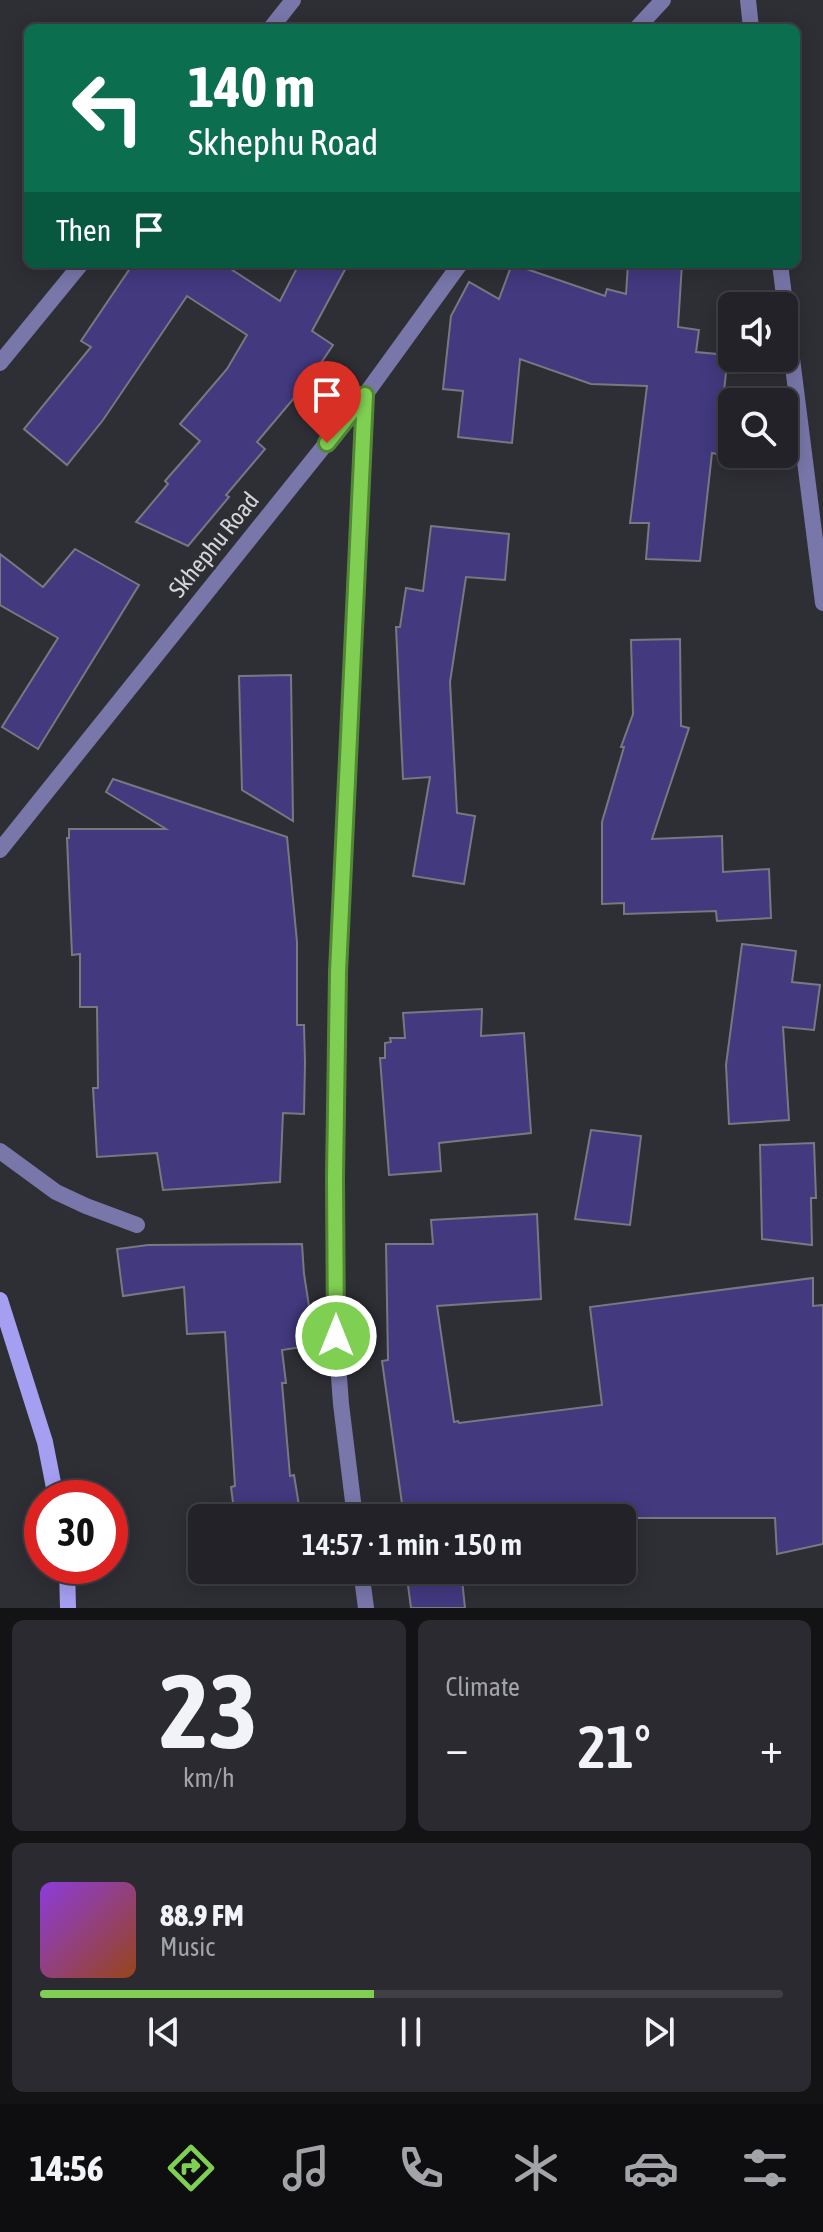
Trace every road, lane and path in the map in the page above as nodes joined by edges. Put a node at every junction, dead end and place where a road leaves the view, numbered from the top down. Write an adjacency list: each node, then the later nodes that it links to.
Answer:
1 (293, 0): 4 (street)
2 (663, 0): 5 (street)
3 (748, 0): 6 (street)
4 (274, 24)
5 (641, 24)
6 (751, 24)
7 (78, 268): 10 (street)
8 (457, 268): 11 (street, Skhephu Road)
9 (781, 268): 12 (street)
10 (0, 363)
11 (365, 395): 13 (street, Skhephu Road); 18 (street)
12 (823, 603)
13 (0, 850)
14 (0, 1151): 15 (street)
15 (137, 1225)
16 (0, 1300): 17 (street)
17 (52, 1480)
18 (353, 1504)
19 (67, 1584): 21 (street)
20 (363, 1584): 22 (street)
21 (68, 1608)
22 (366, 1608)

